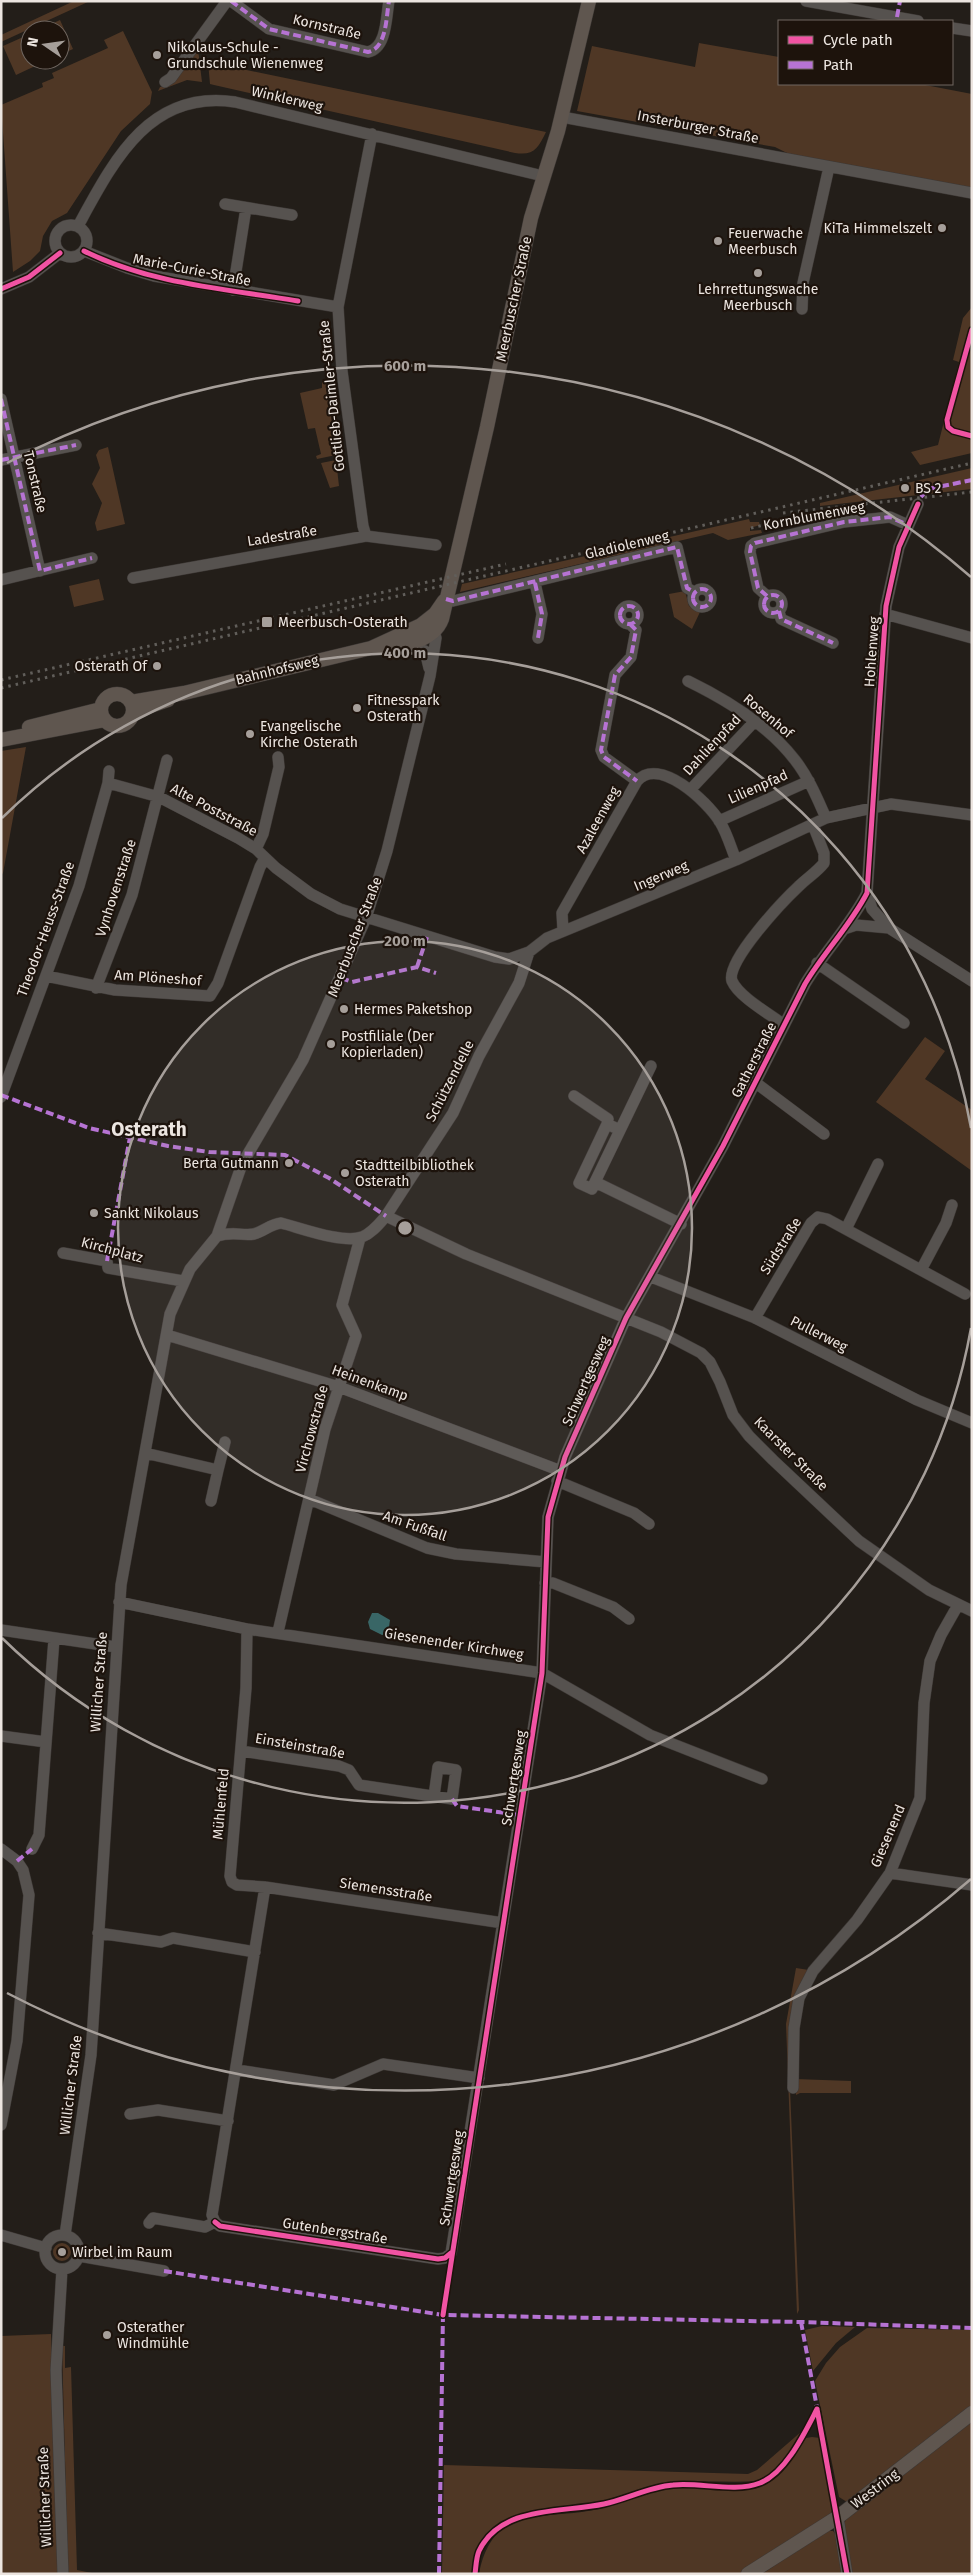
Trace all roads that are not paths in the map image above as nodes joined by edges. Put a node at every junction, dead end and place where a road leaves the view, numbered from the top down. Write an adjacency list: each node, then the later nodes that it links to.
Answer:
1 (227, 1): 11 (street)
2 (231, 1): 3 (street, Kornstraße)
3 (389, 1)
4 (588, 1): 12 (main road, Meerbuscher Straße)
5 (806, 1): 6 (street)
6 (847, 5): 7 (street); 8 (street)
7 (844, 20)
8 (914, 20)
9 (953, 28): 10 (street)
10 (972, 31)
11 (165, 82)
12 (562, 116): 14 (street, Insterburger Straße); 15 (main road, Meerbuscher Straße)
13 (372, 134): 15 (street, Winklerweg); 20 (street, Winklerweg); 25 (street, Gottlieb-Daimler-Straße)
14 (829, 167): 16 (street, Insterburger Straße); 26 (street)
15 (543, 176): 41 (main road, Meerbuscher Straße)
16 (972, 193)
17 (225, 204): 18 (street)
18 (246, 208): 19 (street); 24 (street, Marie-Curie-Straße)
19 (292, 215)
20 (78, 226): 21 (street); 22 (street)
21 (84, 251): 22 (street); 24 (street, Marie-Curie-Straße)
22 (60, 253): 23 (street)
23 (1, 289)
24 (233, 290): 25 (street, Marie-Curie-Straße)
25 (338, 307): 33 (street, Gottlieb-Daimler-Straße)
26 (802, 309)
27 (1, 399): 29 (street, Tonstraße)
28 (76, 445): 29 (street)
29 (14, 457): 30 (street); 36 (street, Tonstraße)
30 (1, 460)
31 (918, 504): 32 (street, Hohlenweg)
32 (908, 525): 42 (street, Hohlenweg); 48 (street, Kornblumenweg)
33 (366, 536): 34 (street, Ladestraße); 37 (street, Ladestraße)
34 (436, 545)
35 (92, 558): 36 (street)
36 (40, 571): 38 (street)
37 (134, 578)
38 (1, 580)
39 (535, 583): 40 (street, Gladiolenweg); 41 (street, Gladiolenweg); 47 (street)
40 (694, 592)
41 (446, 599): 44 (main road, Meerbuscher Straße); 45 (main road, Meerbuscher Straße)
42 (885, 614): 46 (street); 65 (street, Hohlenweg)
43 (630, 624): 61 (street, Azaleenweg)
44 (420, 625): 45 (street); 50 (main road, Bahnhofsweg)
45 (434, 632): 49 (main road, Bahnhofsweg); 51 (street, Meerbuscher Straße)
46 (971, 635)
47 (538, 638)
48 (833, 643)
49 (406, 644): 50 (main road, Bahnhofsweg); 51 (street, Meerbuscher Straße)
50 (371, 648): 53 (main road, Bahnhofsweg)
51 (430, 676): 74 (street, Meerbuscher Straße)
52 (688, 681): 55 (street, Rosenhof)
53 (132, 707): 54 (main road); 54 (main road)
54 (103, 715): 56 (main road); 57 (main road)
55 (754, 722): 62 (street, Rosenhof); 63 (street, Dahlienpfad)
56 (1, 733)
57 (1, 740)
58 (278, 757): 70 (street, Alte Poststraße)
59 (167, 760): 64 (street, Alte Poststraße)
60 (108, 777): 64 (street, Alte Poststraße); 80 (street, Theodor-Heuss-Straße)
61 (637, 781): 63 (street); 77 (street, Azaleenweg)
62 (809, 781): 67 (street, Rosenhof); 68 (street, Lilienpfad)
63 (691, 789): 68 (street)
64 (159, 797): 70 (street, Alte Poststraße); 82 (street, Vynhovenstraße)
65 (874, 807): 66 (street, Ingerweg); 67 (street, Ingerweg); 73 (street, Gatherstraße)
66 (972, 815)
67 (826, 818): 69 (street, Ingerweg)
68 (720, 821): 72 (street)
69 (813, 825): 72 (street, Ingerweg); 84 (street)
70 (256, 849): 71 (street, Alte Poststraße)
71 (265, 858): 74 (street, Alte Poststraße); 82 (street, Am Plöneshof)
72 (736, 860): 77 (street, Ingerweg)
73 (867, 893): 75 (street); 76 (street, Gatherstraße)
74 (366, 918): 78 (street, Ingerweg); 92 (street, Meerbuscher Straße)
75 (889, 928): 76 (street); 81 (street)
76 (844, 929): 79 (street, Gatherstraße)
77 (563, 931): 78 (street, Ingerweg)
78 (529, 952): 96 (street, Schützendelle)
79 (817, 963): 83 (street); 84 (street, Gatherstraße)
80 (46, 976): 82 (street, Am Plöneshof); 87 (street, Theodor-Heuss-Straße)
81 (972, 981)
82 (96, 988)
83 (904, 1023)
84 (784, 1025): 86 (street, Gatherstraße)
85 (651, 1066): 90 (street)
86 (756, 1083): 91 (street, Gatherstraße); 97 (street, Gatherstraße)
87 (1, 1096)
88 (574, 1096): 89 (street)
89 (607, 1124): 90 (street); 94 (street)
90 (620, 1130): 94 (street)
91 (824, 1134)
92 (248, 1152): 99 (street, Willicher Straße)
93 (878, 1164): 98 (street)
94 (595, 1182): 97 (street)
95 (952, 1205): 102 (street)
96 (386, 1216): 100 (street, Schützendelle); 106 (street, Kaarster Straße)
97 (681, 1224): 103 (street, Gatherstraße)
98 (846, 1229): 102 (street, Südstraße); 107 (street, Südstraße)
99 (218, 1236): 100 (street); 104 (street, Willicher Straße)
100 (360, 1238): 109 (street, Virchowstraße)
101 (63, 1253): 104 (street, Kirchplatz)
102 (921, 1270): 105 (street, Südstraße)
103 (651, 1277): 106 (street, Gatherstraße); 107 (street, Pullerweg)
104 (183, 1281): 108 (street, Willicher Straße)
105 (966, 1294)
106 (626, 1318): 114 (street, Schwertgesweg); 121 (street, Kaarster Straße)
107 (755, 1318): 110 (street, Pullerweg)
108 (166, 1335): 109 (street, Heinenkamp); 112 (street, Willicher Straße)
109 (339, 1387): 114 (street, Heinenkamp); 115 (street, Virchowstraße)
110 (972, 1423)
111 (225, 1442): 113 (street)
112 (145, 1453): 113 (street); 120 (street, Willicher Straße)
113 (218, 1470): 116 (street)
114 (559, 1476): 117 (street); 118 (street, Schwertgesweg)
115 (309, 1499): 118 (street, Am Fußfall); 126 (street, Virchowstraße)
116 (211, 1501)
117 (649, 1524)
118 (546, 1562): 119 (street, Schwertgesweg)
119 (545, 1583): 123 (street); 129 (street, Schwertgesweg)
120 (119, 1602): 124 (street, Giesenender Kirchweg); 128 (street, Willicher Straße)
121 (958, 1605): 122 (street, Kaarster Straße); 137 (street, Giesenend)
122 (972, 1611)
123 (629, 1619)
124 (247, 1629): 126 (street, Giesenender Kirchweg); 132 (street, Mühlenfeld)
125 (1, 1630): 127 (street)
126 (278, 1632): 129 (street, Giesenender Kirchweg)
127 (54, 1639): 128 (street); 131 (street)
128 (116, 1647): 141 (street, Willicher Straße)
129 (542, 1673): 133 (street, Giesenender Kirchweg); 140 (street, Schwertgesweg)
130 (1, 1736): 131 (street)
131 (46, 1742): 136 (street)
132 (241, 1751): 134 (street, Einsteinstraße); 139 (street, Mühlenfeld)
133 (762, 1780)
134 (434, 1796)
135 (1, 1848): 148 (street)
136 (32, 1849)
137 (890, 1874): 138 (street); 145 (street, Giesenend)
138 (972, 1885)
139 (265, 1887): 140 (street, Siemensstraße); 142 (street)
140 (503, 1922): 144 (street, Schwertgesweg)
141 (98, 1933): 142 (street); 152 (street, Willicher Straße)
142 (255, 1952): 143 (street)
143 (237, 2070): 144 (street); 147 (street)
144 (479, 2078): 154 (street, Schwertgesweg)
145 (793, 2088)
146 (130, 2114): 147 (street)
147 (228, 2121): 149 (street)
148 (1, 2124)
149 (215, 2222): 150 (street); 154 (street, Gutenbergstraße)
150 (148, 2223)
151 (1, 2235): 153 (street)
152 (65, 2235): 153 (street); 155 (street)
153 (46, 2248): 156 (street)
154 (452, 2253)
155 (78, 2256): 156 (street); 157 (street)
156 (62, 2269): 160 (street, Willicher Straße)
157 (164, 2271)
158 (972, 2413): 159 (main road, Westring)
159 (838, 2517): 161 (main road, Westring); 162 (street)
160 (63, 2574)
161 (748, 2574)
162 (847, 2574)

